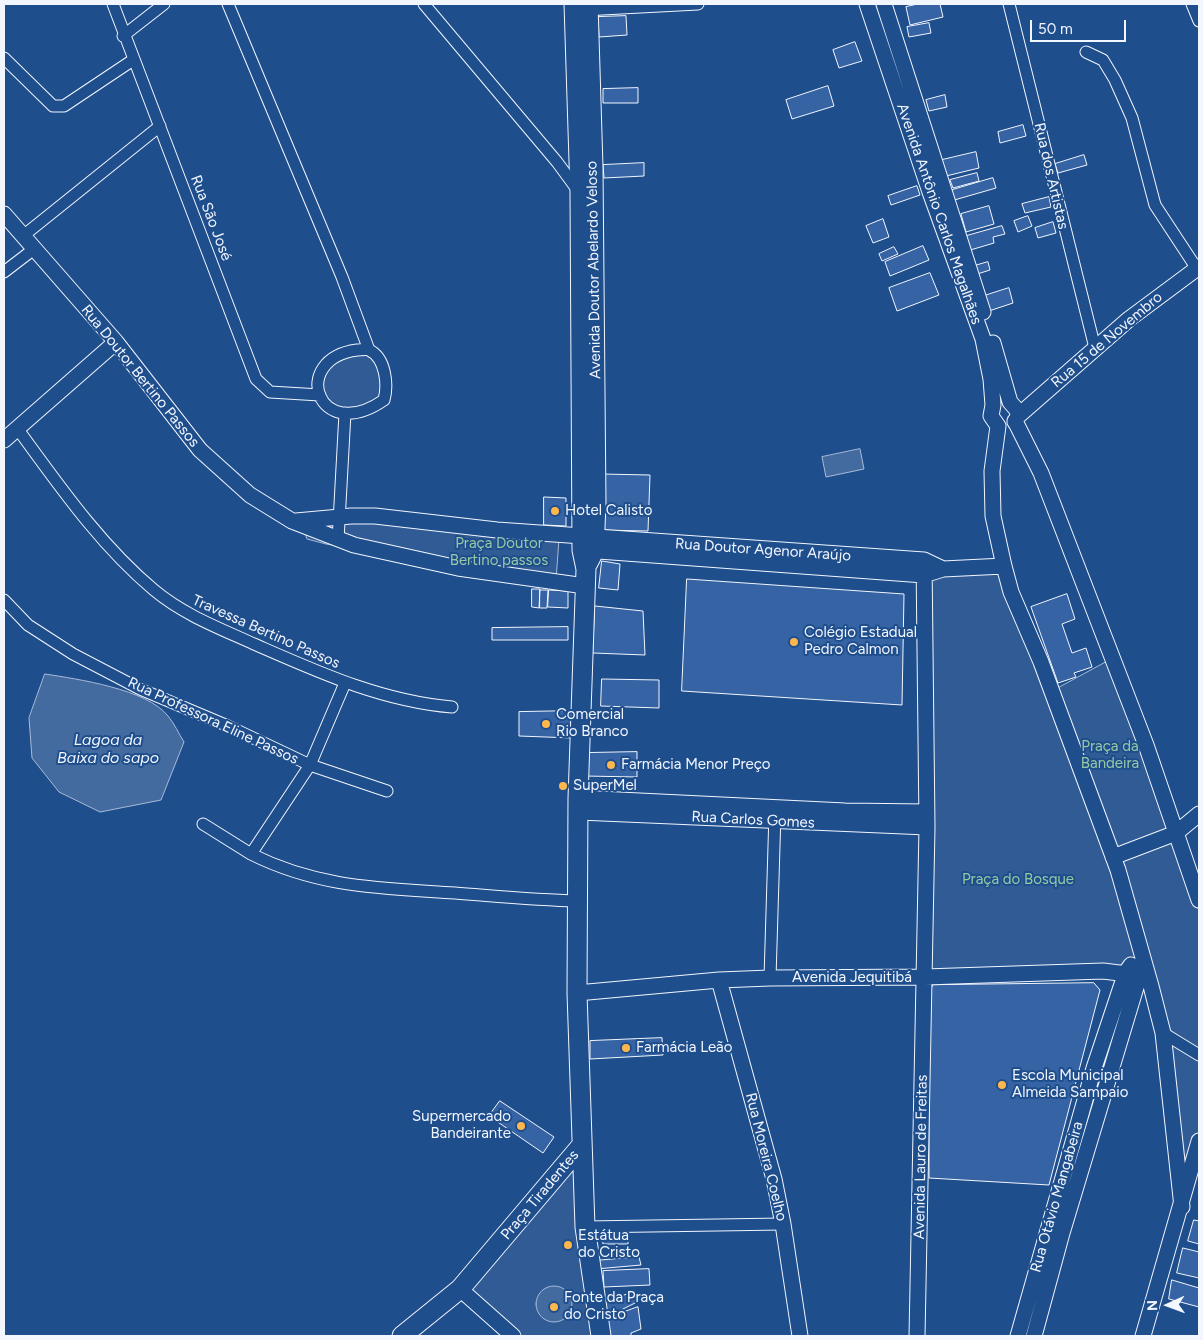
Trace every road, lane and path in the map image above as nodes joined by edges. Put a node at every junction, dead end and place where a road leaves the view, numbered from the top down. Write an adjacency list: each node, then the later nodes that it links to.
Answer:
1 (113, 4): 12 (street, Rua São José)
2 (164, 4): 12 (street)
3 (228, 4): 30 (street)
4 (424, 4): 19 (street)
5 (698, 4): 10 (street)
6 (867, 4): 17 (street, Avenida Antônio Carlos Magalhães)
7 (884, 4): 16 (street)
8 (1009, 4): 29 (street, Rua dos Artistas)
9 (1192, 4): 11 (street)
10 (581, 7): 20 (main road, Avenida Doutor Abelardo Veloso)
11 (1199, 21)
12 (123, 36): 15 (street, Rua São José)
13 (1086, 52): 26 (street)
14 (4, 58): 15 (street)
15 (133, 60): 18 (street, Rua São José)
16 (907, 75): 17 (street); 23 (street)
17 (892, 80): 23 (street, Avenida Antônio Carlos Magalhães)
18 (160, 126): 24 (street); 31 (street, Rua São José)
19 (556, 162): 20 (street); 21 (street)
20 (586, 166): 21 (main road, Avenida Doutor Abelardo Veloso)
21 (587, 195): 42 (main road, Avenida Doutor Abelardo Veloso)
22 (4, 214): 24 (street, Rua Doutor Bertino Passos)
23 (950, 232): 32 (street); 33 (street, Avenida Antônio Carlos Magalhães)
24 (23, 236): 25 (street, Rua Doutor Bertino Passos)
25 (34, 249): 27 (street); 28 (street, Rua Doutor Bertino Passos)
26 (1198, 268): 29 (street, Rua 15 de Novembro)
27 (4, 272)
28 (116, 342): 37 (street); 40 (street, Rua Doutor Bertino Passos)
29 (1095, 348): 35 (street, Rua 15 de Novembro)
30 (369, 350): 31 (street); 34 (street)
31 (320, 395): 34 (street)
32 (1010, 402): 33 (street); 35 (street)
33 (993, 405): 36 (street, Avenida Antônio Carlos Magalhães)
34 (345, 413): 39 (street)
35 (1016, 418): 36 (street); 56 (street)
36 (998, 426): 43 (street)
37 (17, 428): 38 (street); 47 (street, Travessa Bertino Passos)
38 (4, 440)
39 (341, 516): 40 (street); 41 (street); 42 (street)
40 (292, 521): 41 (street, Rua Doutor Bertino Passos)
41 (338, 540): 45 (street, Rua Doutor Bertino Passos)
42 (588, 544): 44 (street, Rua Doutor Agenor Araújo); 45 (main road)
43 (1004, 566): 44 (street, Rua Doutor Agenor Araújo); 58 (street)
44 (924, 568): 54 (street)
45 (586, 577): 51 (main road)
46 (4, 600): 49 (street, Rua Professora Eline Passos)
47 (345, 683): 48 (street, Travessa Bertino Passos); 49 (street, Travessa Bertino Passos)
48 (452, 707)
49 (310, 765): 50 (street); 57 (street, Rua Professora Eline Passos)
50 (387, 791)
51 (578, 805): 52 (street, Rua Carlos Gomes); 60 (main road)
52 (775, 814): 54 (street, Rua Carlos Gomes); 63 (street)
53 (1199, 814): 56 (street)
54 (926, 820): 64 (street)
55 (203, 824): 57 (street)
56 (1176, 833): 58 (street); 59 (street)
57 (251, 854): 60 (street)
58 (1113, 857): 61 (street)
59 (1199, 900)
60 (577, 901): 66 (main road)
61 (1140, 951): 62 (street); 62 (street)
62 (1138, 975): 64 (street, Avenida Jequitibá); 67 (street); 75 (street, Rua Otávio Mangabeira)
63 (770, 978): 64 (street, Avenida Jequitibá); 65 (street, Avenida Jequitibá)
64 (925, 978): 80 (street, Avenida Lauro de Freitas)
65 (719, 980): 66 (street, Avenida Jequitibá); 72 (street, Rua Moreira Coelho)
66 (577, 992): 70 (main road)
67 (1163, 1033): 68 (street); 71 (street)
68 (1199, 1054)
69 (1199, 1141): 71 (street)
70 (581, 1146): 73 (main road, Praça Tiradentes); 74 (main road, Praça Tiradentes)
71 (1182, 1207): 83 (street)
72 (783, 1224): 73 (street); 79 (street, Rua Moreira Coelho)
73 (585, 1227): 78 (main road, Praça Tiradentes)
74 (460, 1289): 76 (main road, Praça Tiradentes); 77 (street)
75 (1031, 1318): 81 (street, Rua Otávio Mangabeira); 82 (street, Rua Otávio Mangabeira)
76 (402, 1336)
77 (513, 1336)
78 (601, 1336)
79 (800, 1336)
80 (917, 1336)
81 (1018, 1336)
82 (1034, 1336)
83 (1143, 1336)

